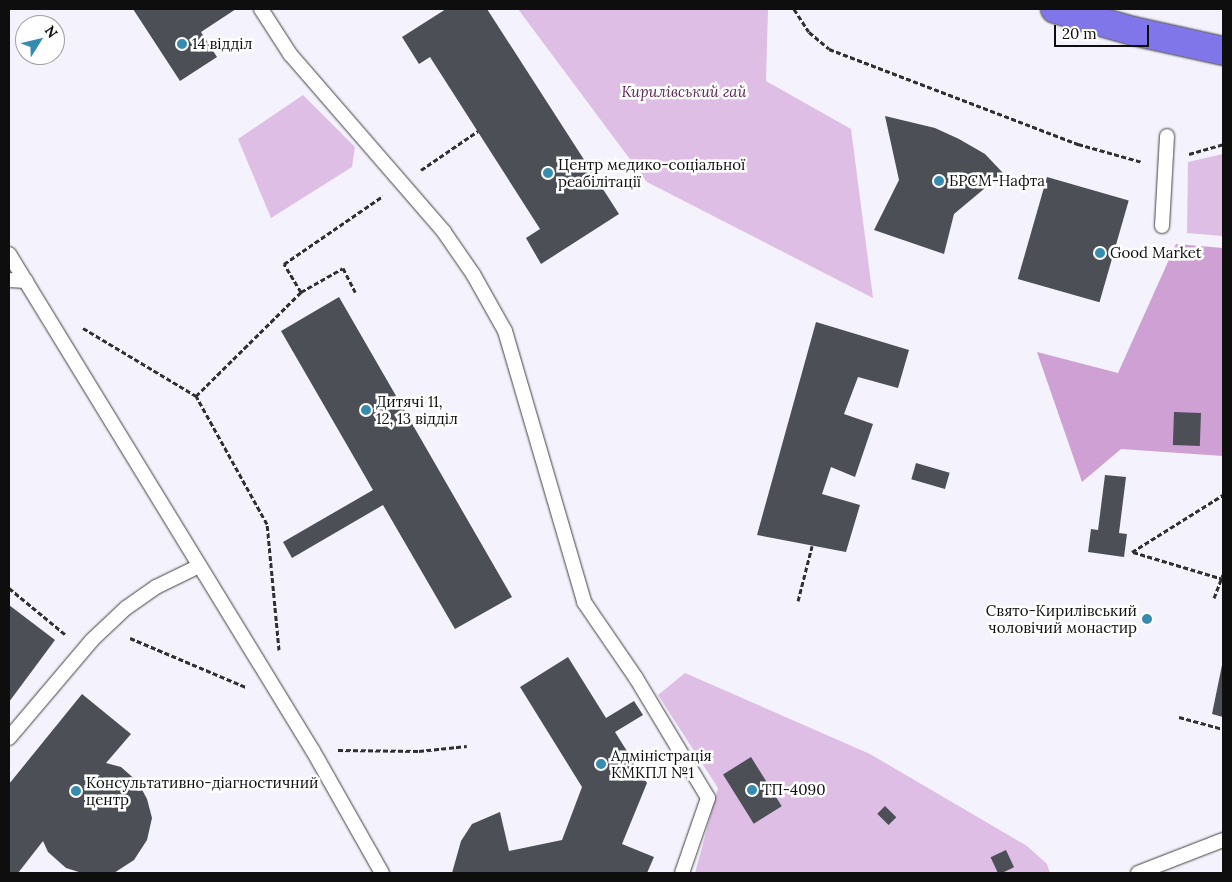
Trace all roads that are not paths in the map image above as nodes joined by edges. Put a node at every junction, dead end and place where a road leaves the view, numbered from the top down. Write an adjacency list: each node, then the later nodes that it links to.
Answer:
1 (261, 9): 13 (lane)
2 (1055, 9): 3 (main road)
3 (1223, 50)
4 (1167, 136): 5 (lane)
5 (1162, 226)
6 (9, 254): 8 (lane)
7 (9, 280): 8 (lane)
8 (26, 281): 9 (lane)
9 (199, 566): 10 (lane); 12 (lane)
10 (9, 738)
11 (1223, 840): 14 (lane)
12 (382, 873)
13 (682, 873)
14 (1138, 873)

